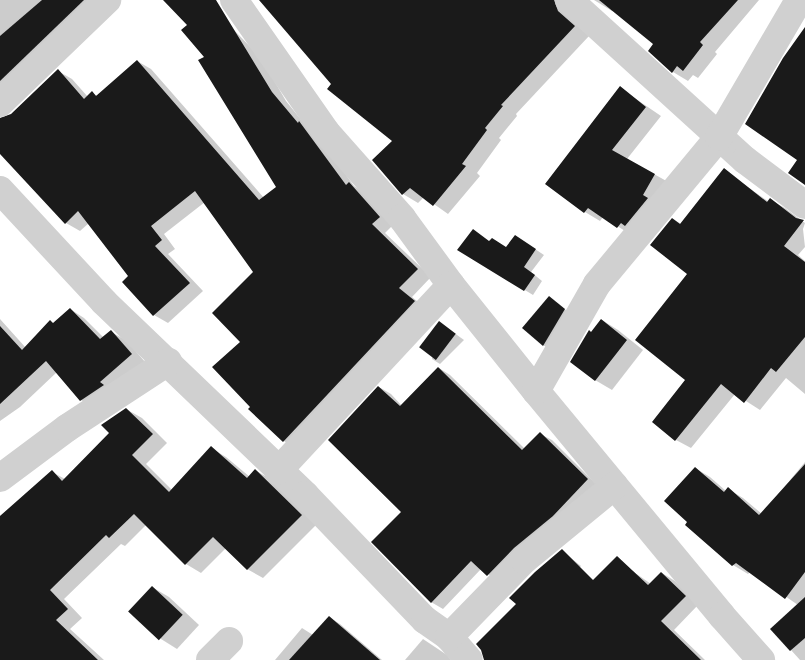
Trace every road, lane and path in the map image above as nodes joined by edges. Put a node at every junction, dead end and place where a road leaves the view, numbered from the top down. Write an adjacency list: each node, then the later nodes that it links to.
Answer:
1 (107, 0): 5 (street)
2 (234, 0): 9 (street)
3 (569, 0): 6 (street)
4 (799, 0): 6 (street)
5 (0, 103)
6 (719, 137): 8 (street); 11 (street)
7 (0, 190): 10 (street)
8 (805, 205)
9 (451, 285): 11 (street); 12 (street)
10 (168, 362): 12 (street); 13 (street)
11 (536, 391): 14 (street)
12 (278, 471): 15 (street)
13 (0, 478)
14 (614, 486): 15 (street); 19 (street)
15 (449, 638): 18 (street)
16 (229, 641): 17 (street)
17 (210, 660)
18 (469, 660)
19 (761, 660)

